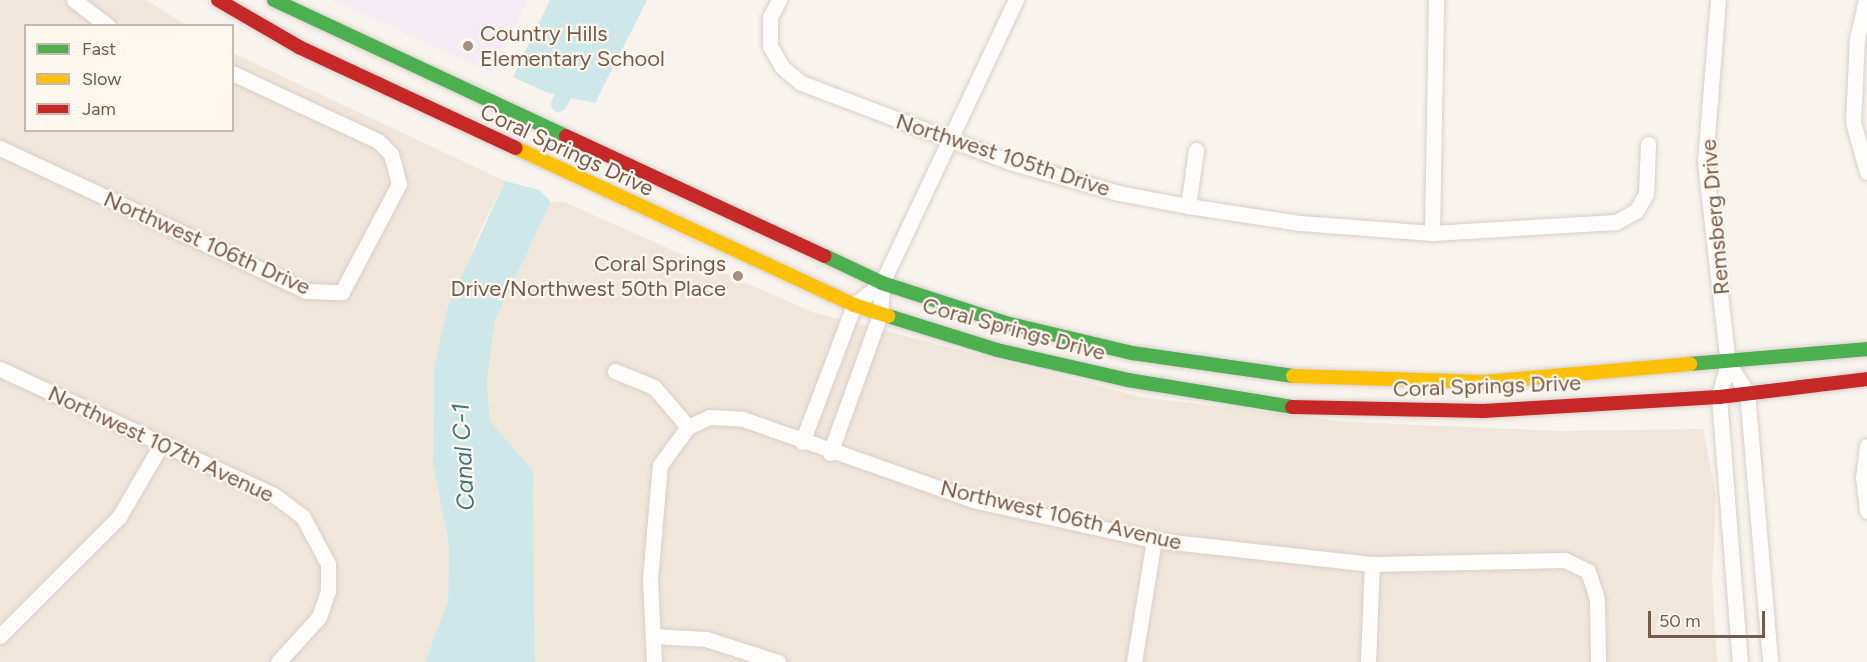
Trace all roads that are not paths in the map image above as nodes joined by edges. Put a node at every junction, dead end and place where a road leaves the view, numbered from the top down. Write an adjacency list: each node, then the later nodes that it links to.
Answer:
1 (218, 0): 19 (main road, Coral Springs Drive)
2 (274, 0): 18 (main road, Coral Springs Drive)
3 (779, 0): 11 (street, Northwest 105th Drive)
4 (1016, 0): 11 (street)
5 (1436, 0): 17 (street)
6 (1718, 0): 22 (street, Remsberg Drive)
7 (1866, 0): 15 (street)
8 (83, 3): 9 (street)
9 (106, 24)
10 (234, 74): 13 (street, Northwest 106th Drive)
11 (947, 142): 16 (street, Northwest 105th Drive); 18 (street)
12 (1648, 144): 17 (street, Northwest 105th Drive)
13 (0, 148)
14 (1196, 150): 16 (street)
15 (1867, 172)
16 (1188, 206): 17 (street, Northwest 105th Drive)
17 (1432, 233)
18 (882, 283): 19 (street); 20 (street); 22 (main road, Coral Springs Drive)
19 (854, 305): 20 (main road, Coral Springs Drive); 30 (street)
20 (880, 315): 27 (main road, Coral Springs Drive); 32 (street)
21 (1867, 349): 22 (main road, Coral Springs Drive)
22 (1728, 363): 26 (street, Remsberg Drive); 27 (street, Remsberg Drive)
23 (0, 369): 29 (street, Northwest 107th Avenue)
24 (615, 371): 28 (street)
25 (1867, 379): 26 (main road, Coral Springs Drive)
26 (1747, 392): 27 (main road, Coral Springs Drive); 45 (street, Remsberg Drive)
27 (1719, 397): 44 (street, Remsberg Drive)
28 (688, 427): 30 (street, Northwest 106th Avenue); 37 (street)
29 (162, 442): 36 (street); 38 (street, Northwest 107th Avenue)
30 (802, 442): 32 (street, Northwest 106th Avenue)
31 (1867, 446): 33 (street)
32 (830, 453): 34 (street, Northwest 106th Avenue)
33 (1867, 511)
34 (1154, 540): 35 (street, Northwest 106th Avenue); 41 (street)
35 (1372, 564): 42 (street); 43 (street, Northwest 106th Avenue)
36 (0, 636)
37 (652, 636): 39 (street); 40 (street)
38 (278, 662)
39 (654, 662)
40 (778, 662)
41 (1134, 662)
42 (1368, 662)
43 (1598, 662)
44 (1740, 662)
45 (1770, 662)

